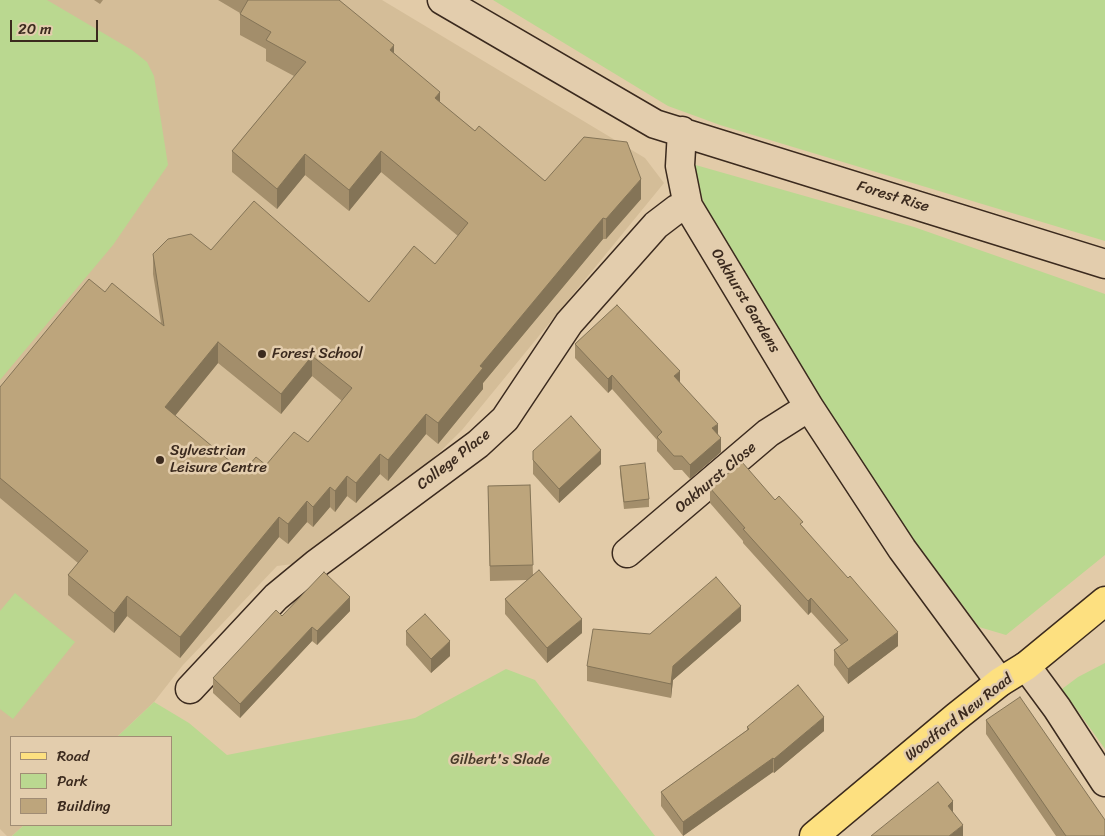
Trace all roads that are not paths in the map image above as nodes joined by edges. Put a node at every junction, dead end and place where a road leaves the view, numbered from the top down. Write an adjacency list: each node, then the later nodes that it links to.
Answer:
1 (444, 0): 2 (street)
2 (682, 131): 3 (street, Oakhurst Gardens); 4 (street, Forest Rise)
3 (688, 206): 5 (street, Oakhurst Gardens); 10 (street, College Place)
4 (1105, 264)
5 (808, 407): 6 (street, Oakhurst Close); 9 (street, Oakhurst Gardens)
6 (627, 553)
7 (1105, 601): 8 (main road, Woodford New Road)
8 (1026, 666): 9 (main road, Woodford New Road); 11 (street)
9 (1000, 682): 12 (main road, Woodford New Road)
10 (190, 689)
11 (1105, 782)
12 (814, 836)

